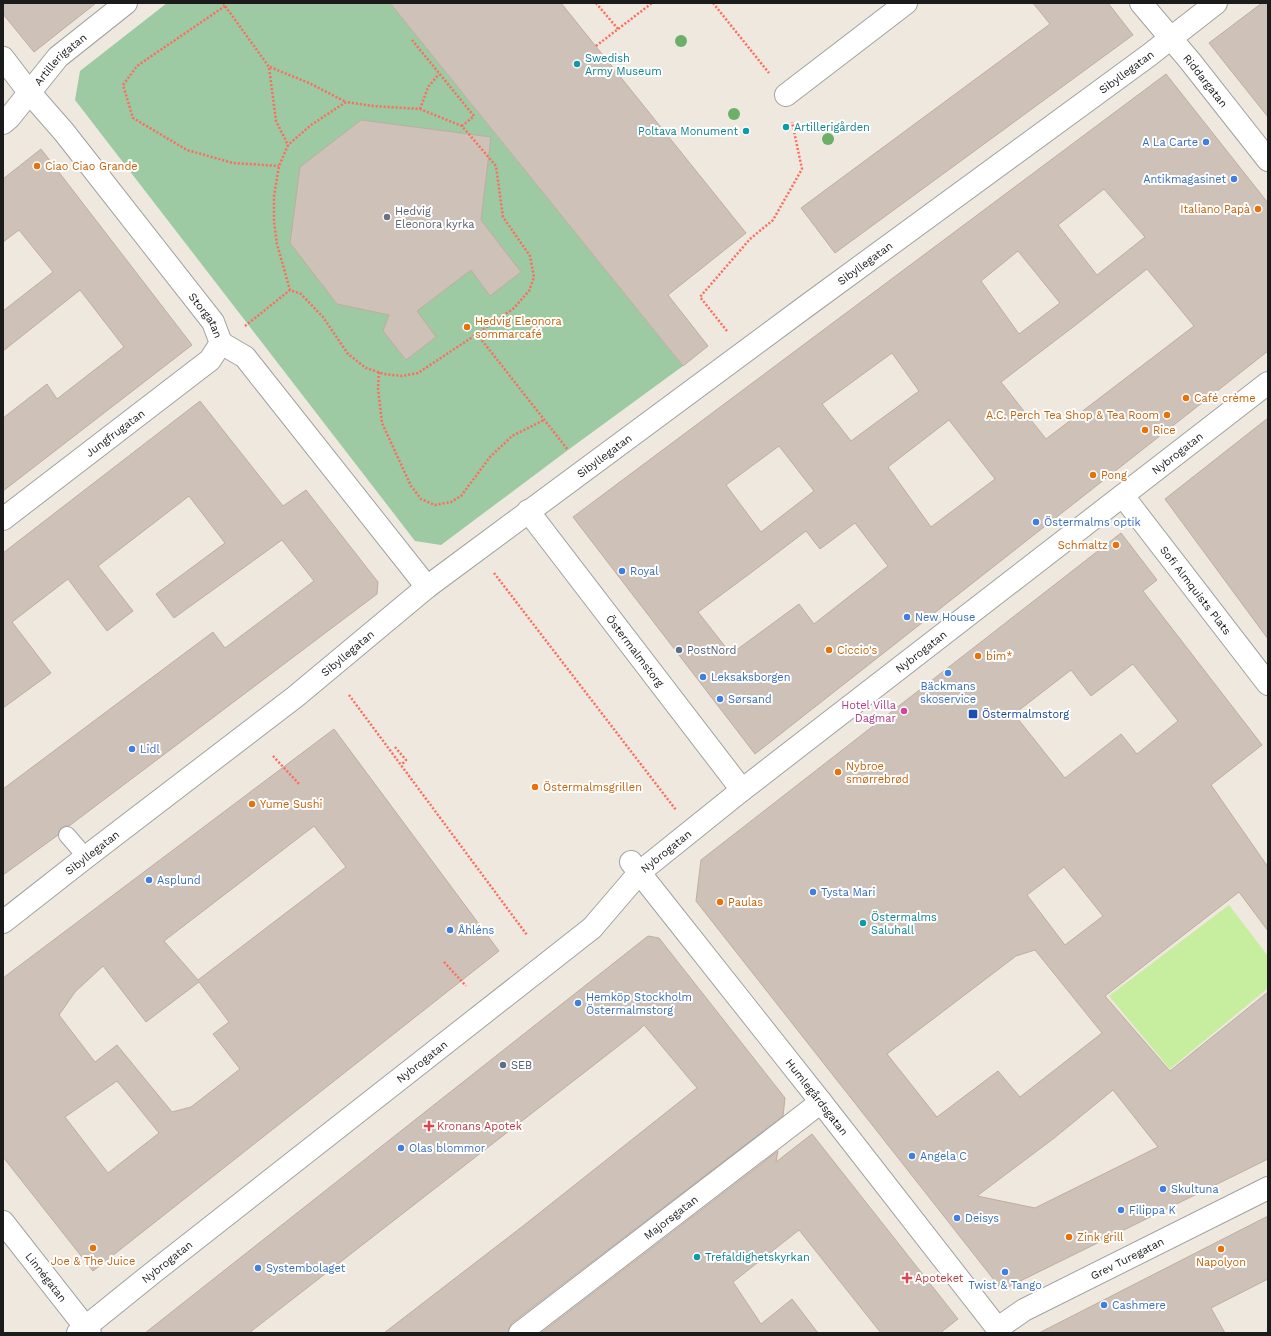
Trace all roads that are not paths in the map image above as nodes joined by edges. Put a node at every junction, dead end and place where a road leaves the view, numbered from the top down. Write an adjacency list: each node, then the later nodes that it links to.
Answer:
1 (126, 3): 7 (street, Artillerigatan)
2 (906, 3): 8 (street)
3 (1141, 3): 5 (street, Riddargatan)
4 (1216, 3): 5 (street, Sibyllegatan)
5 (1171, 38): 10 (street, Riddargatan); 14 (street, Sibyllegatan)
6 (3, 58): 7 (street, Storgatan)
7 (29, 92): 9 (street, Artillerigatan); 11 (street, Storgatan)
8 (786, 95)
9 (3, 123)
10 (1268, 160)
11 (222, 343): 15 (street, Jungfrugatan); 16 (street, Storgatan)
12 (1268, 383): 13 (street, Nybrogatan)
13 (1123, 496): 17 (street, Sofi Almquists Plats); 18 (street, Nybrogatan)
14 (528, 511): 16 (street, Sibyllegatan); 18 (street, Östermalmstorg)
15 (3, 519)
16 (427, 587): 20 (street, Sibyllegatan)
17 (1268, 684)
18 (742, 790): 21 (street, Nybrogatan)
19 (67, 835): 20 (lane)
20 (86, 857): 22 (street, Sibyllegatan)
21 (636, 867): 23 (street, Humlegårdsgatan); 26 (street, Nybrogatan)
22 (3, 922)
23 (821, 1102): 27 (street, Humlegårdsgatan); 28 (street, Majorsgatan)
24 (1268, 1188): 27 (street, Grev Turegatan)
25 (3, 1222): 26 (street, Linnégatan)
26 (84, 1331)
27 (996, 1331)
28 (520, 1333)

